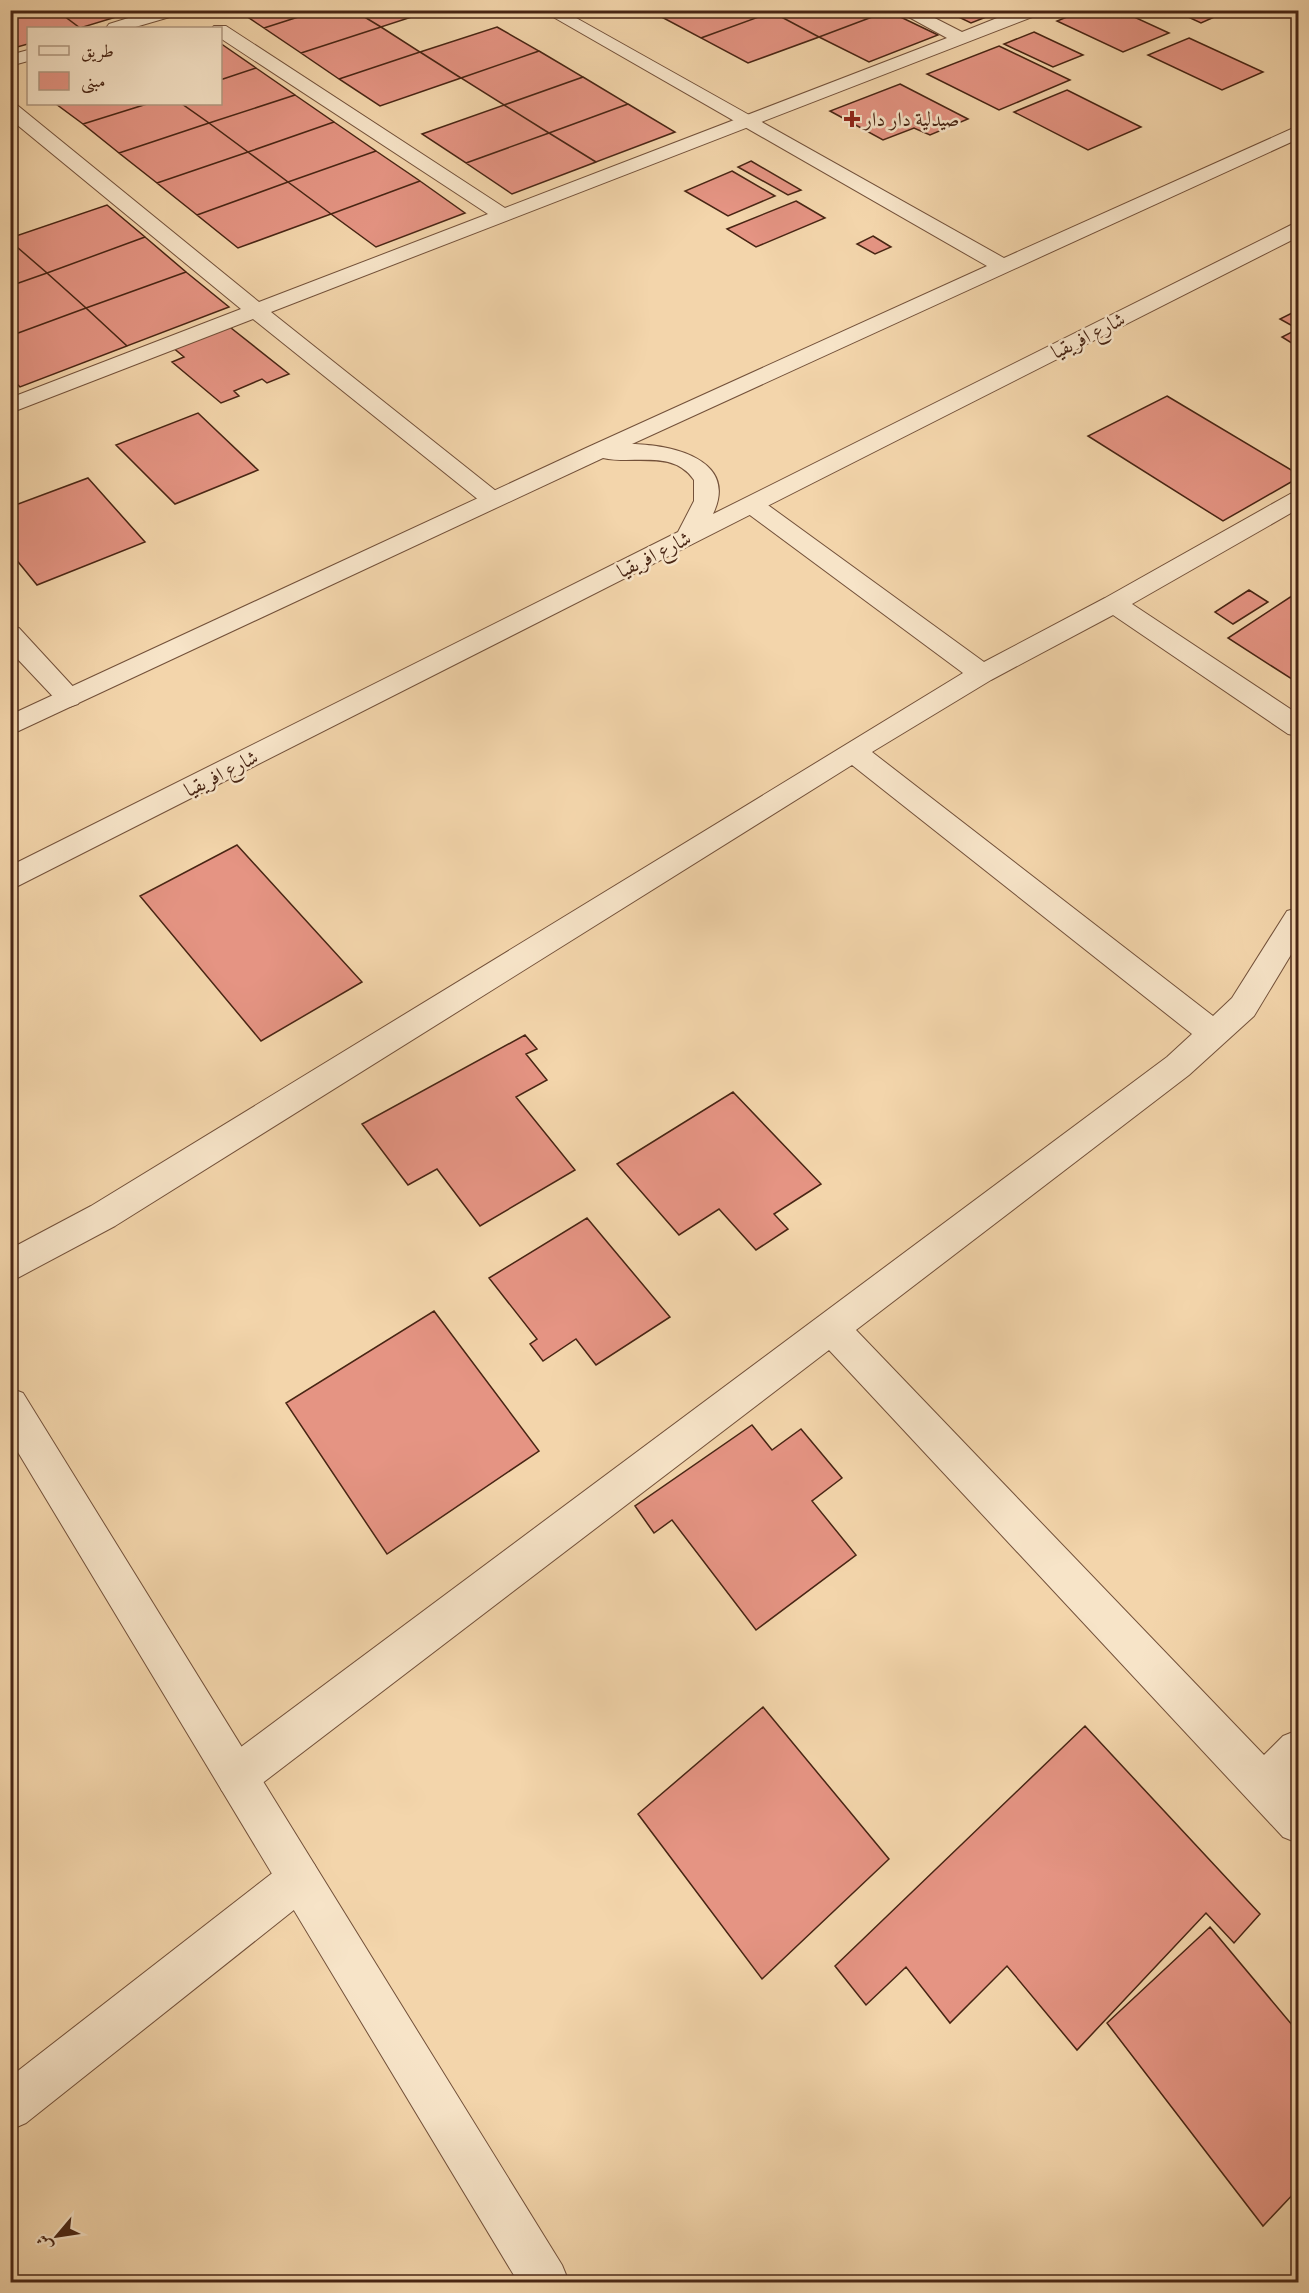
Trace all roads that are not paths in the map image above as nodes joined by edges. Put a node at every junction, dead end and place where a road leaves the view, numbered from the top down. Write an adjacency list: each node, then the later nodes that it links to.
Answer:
1 (174, 10): 5 (street)
2 (549, 10): 11 (street)
3 (904, 10): 7 (street)
4 (1034, 10): 7 (street)
5 (119, 27)
6 (222, 31): 13 (street)
7 (962, 38): 11 (street)
8 (27, 55): 9 (street)
9 (10, 61)
10 (10, 109): 16 (street)
11 (746, 122): 13 (street); 15 (street)
12 (1299, 132): 15 (street)
13 (503, 216): 16 (street)
14 (1299, 229): 21 (street, شارع افريقيا)
15 (1002, 266): 18 (street)
16 (256, 311): 17 (street); 20 (street)
17 (10, 406)
18 (594, 453): 20 (street); 22 (street)
19 (1299, 499): 23 (street)
20 (493, 500): 26 (street)
21 (752, 505): 22 (street, شارع افريقيا); 25 (street)
22 (687, 537): 30 (street, شارع افريقيا)
23 (1114, 604): 25 (street); 28 (street)
24 (10, 634): 26 (street)
25 (982, 674): 29 (street)
26 (69, 698): 27 (street)
27 (10, 726)
28 (1299, 727)
29 (853, 751): 32 (street); 33 (street)
30 (10, 879)
31 (1299, 919): 32 (street)
32 (1214, 1034): 34 (street)
33 (10, 1267)
34 (831, 1328): 37 (street); 38 (street)
35 (10, 1406): 37 (street)
36 (1299, 1751): 38 (street)
37 (237, 1776): 40 (street)
38 (1263, 1785): 39 (street)
39 (1299, 1822)
40 (299, 1879): 41 (street); 42 (street)
41 (10, 2107)
42 (545, 2283)

